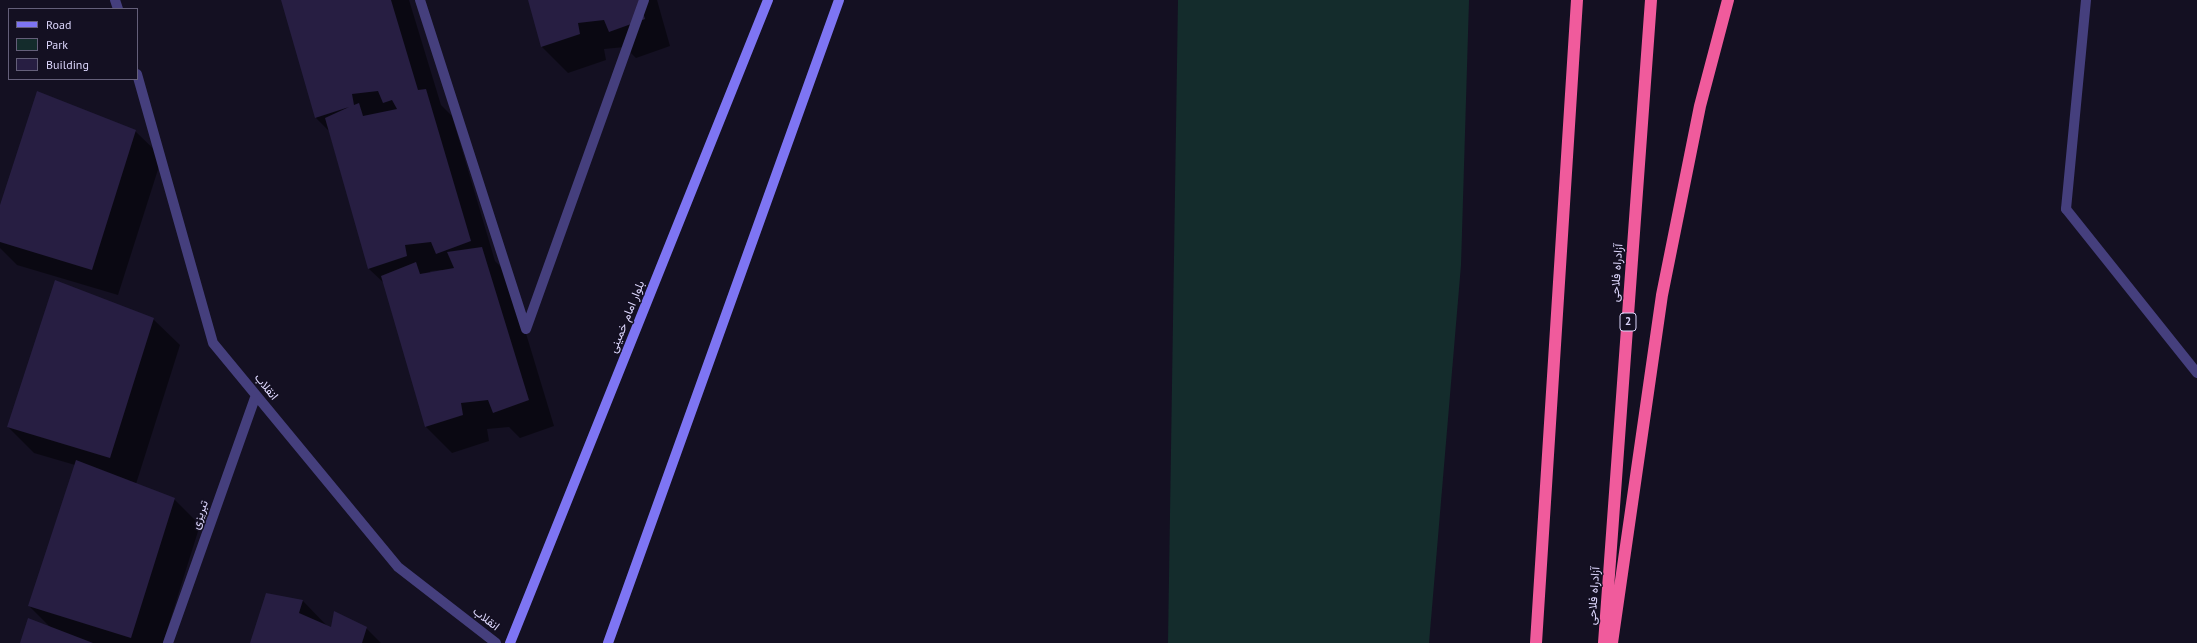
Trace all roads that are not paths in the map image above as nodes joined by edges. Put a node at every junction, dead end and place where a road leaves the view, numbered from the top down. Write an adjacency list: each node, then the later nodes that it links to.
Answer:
1 (420, 0): 2 (street)
2 (644, 0)
3 (768, 0): 14 (main road, بلوار امام خمینی)
4 (839, 0): 15 (main road)
5 (1578, 0): 16 (highway)
6 (1651, 0): 17 (highway, آزادراه فلاحی / 2)
7 (1728, 0): 18 (highway)
8 (2086, 0): 10 (street)
9 (138, 78): 11 (street, انقلاب)
10 (2197, 373)
11 (256, 395): 12 (street, تبریزی); 13 (street, انقلاب)
12 (168, 643)
13 (496, 643)
14 (510, 643)
15 (608, 643)
16 (1536, 643)
17 (1604, 643)
18 (1612, 643)

